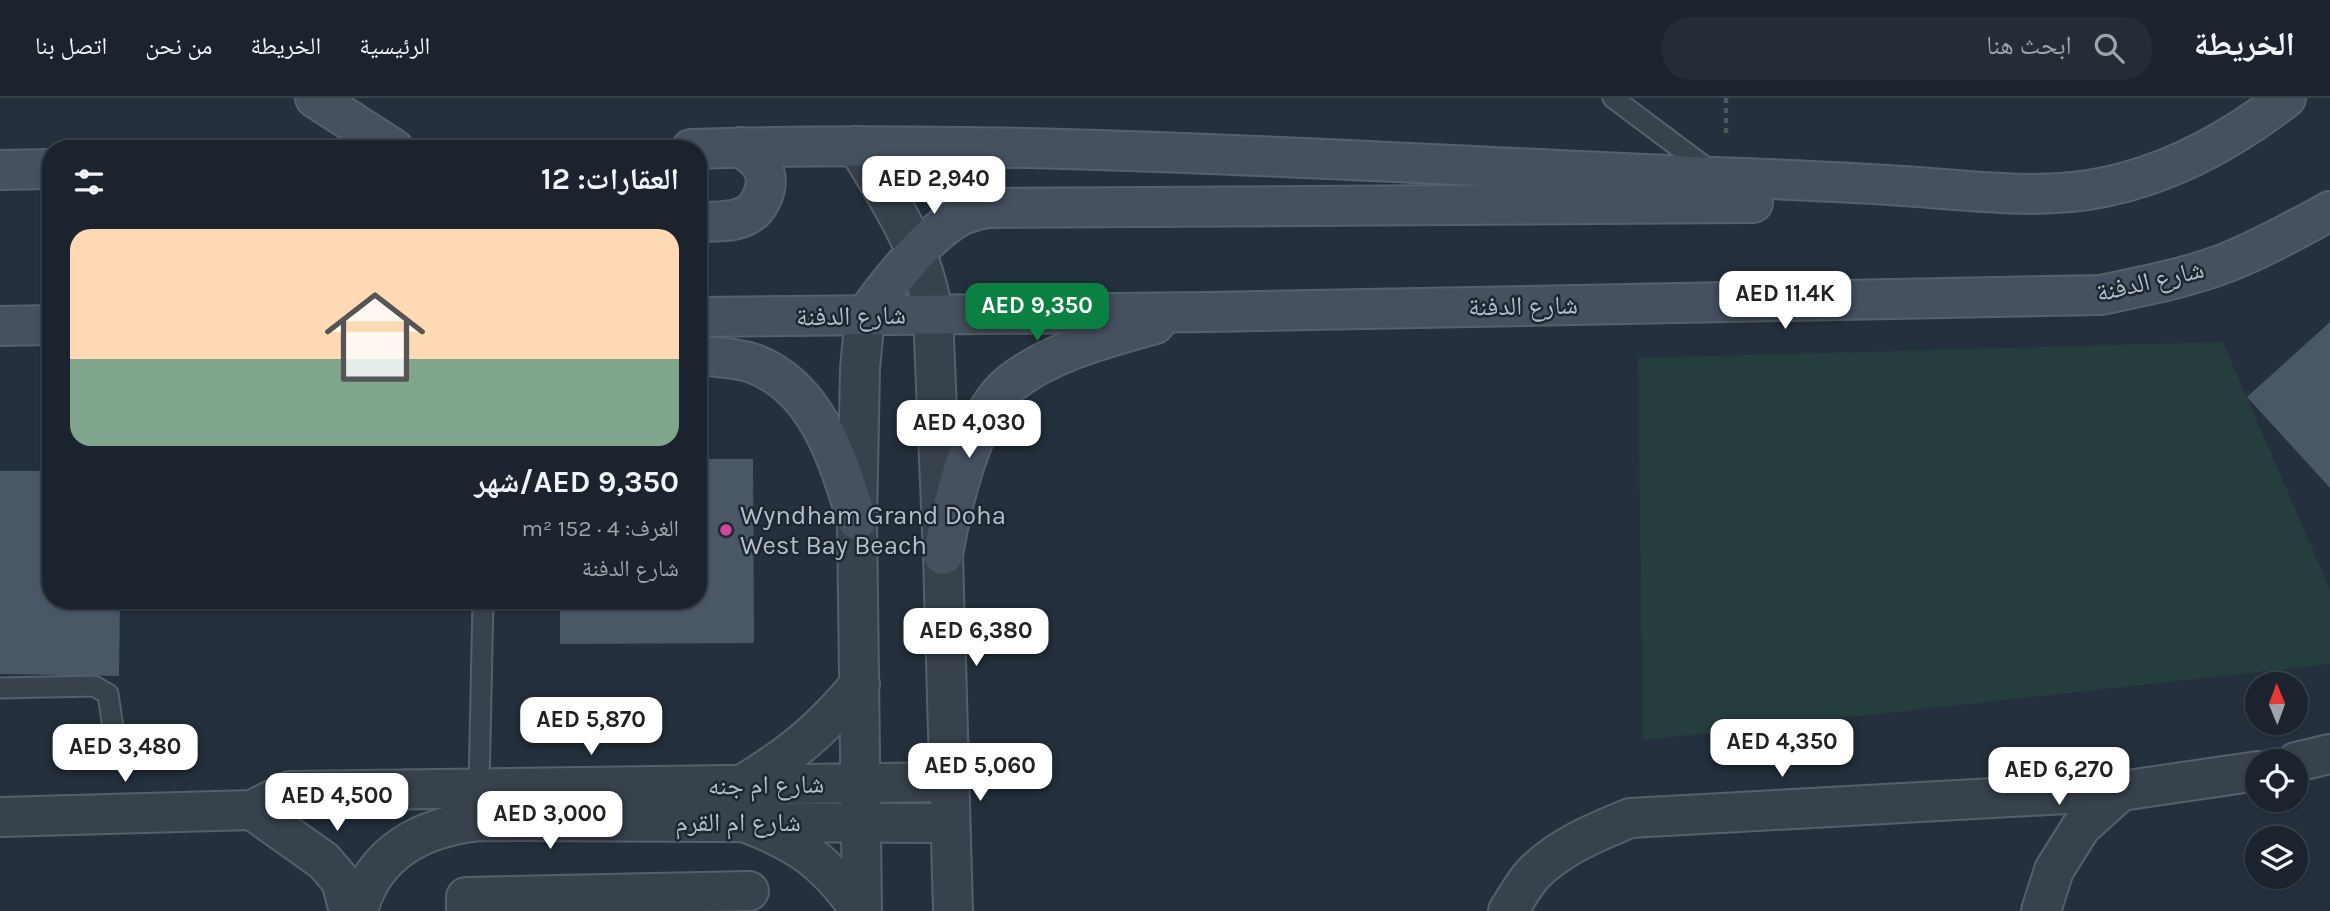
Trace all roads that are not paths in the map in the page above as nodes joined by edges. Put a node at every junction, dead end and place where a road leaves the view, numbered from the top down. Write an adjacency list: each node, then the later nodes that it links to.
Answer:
1 (315, 98): 4 (main road)
2 (1613, 98): 10 (lane)
3 (2286, 98): 11 (main road)
4 (380, 140)
5 (857, 146): 6 (main road); 10 (main road); 14 (street)
6 (741, 147): 7 (main road); 13 (main road)
7 (707, 148)
8 (42, 169): 9 (main road)
9 (0, 170)
10 (1719, 177): 11 (main road)
11 (1866, 183): 14 (main road)
12 (2330, 211): 15 (main road, شارع الدفنة)
13 (707, 221)
14 (917, 253): 16 (street); 17 (main road)
15 (1208, 312): 16 (main road, شارع الدفنة); 23 (main road)
16 (933, 314): 17 (main road, شارع الدفنة); 23 (street)
17 (865, 316): 18 (main road, شارع الدفنة); 22 (street)
18 (707, 317)
19 (42, 325): 20 (main road)
20 (0, 326)
21 (707, 356): 22 (main road)
22 (857, 520): 25 (street)
23 (943, 555): 31 (street)
24 (483, 609): 33 (lane)
25 (860, 684): 32 (street); 35 (street)
26 (0, 688): 27 (lane)
27 (114, 735)
28 (2330, 754): 29 (street)
29 (2308, 759)
30 (2245, 773): 34 (street)
31 (950, 782): 32 (street, شارع ام جنه); 39 (street)
32 (861, 784): 35 (street, شارع ام جنه); 38 (street)
33 (479, 787): 35 (street, شارع ام جنه); 36 (street, شارع ام جنه)
34 (2121, 791): 46 (street); 47 (street)
35 (742, 804): 38 (street, شارع ام القرم); 42 (street, شارع ام القرم); 44 (street)
36 (252, 810): 37 (street, شارع ام جنه); 41 (street)
37 (0, 817)
38 (861, 823): 39 (street, شارع ام القرم); 44 (street)
39 (950, 824): 45 (street)
40 (749, 891): 43 (street)
41 (349, 911)
42 (358, 911)
43 (466, 911)
44 (861, 911)
45 (953, 911)
46 (1508, 911)
47 (2041, 911)

